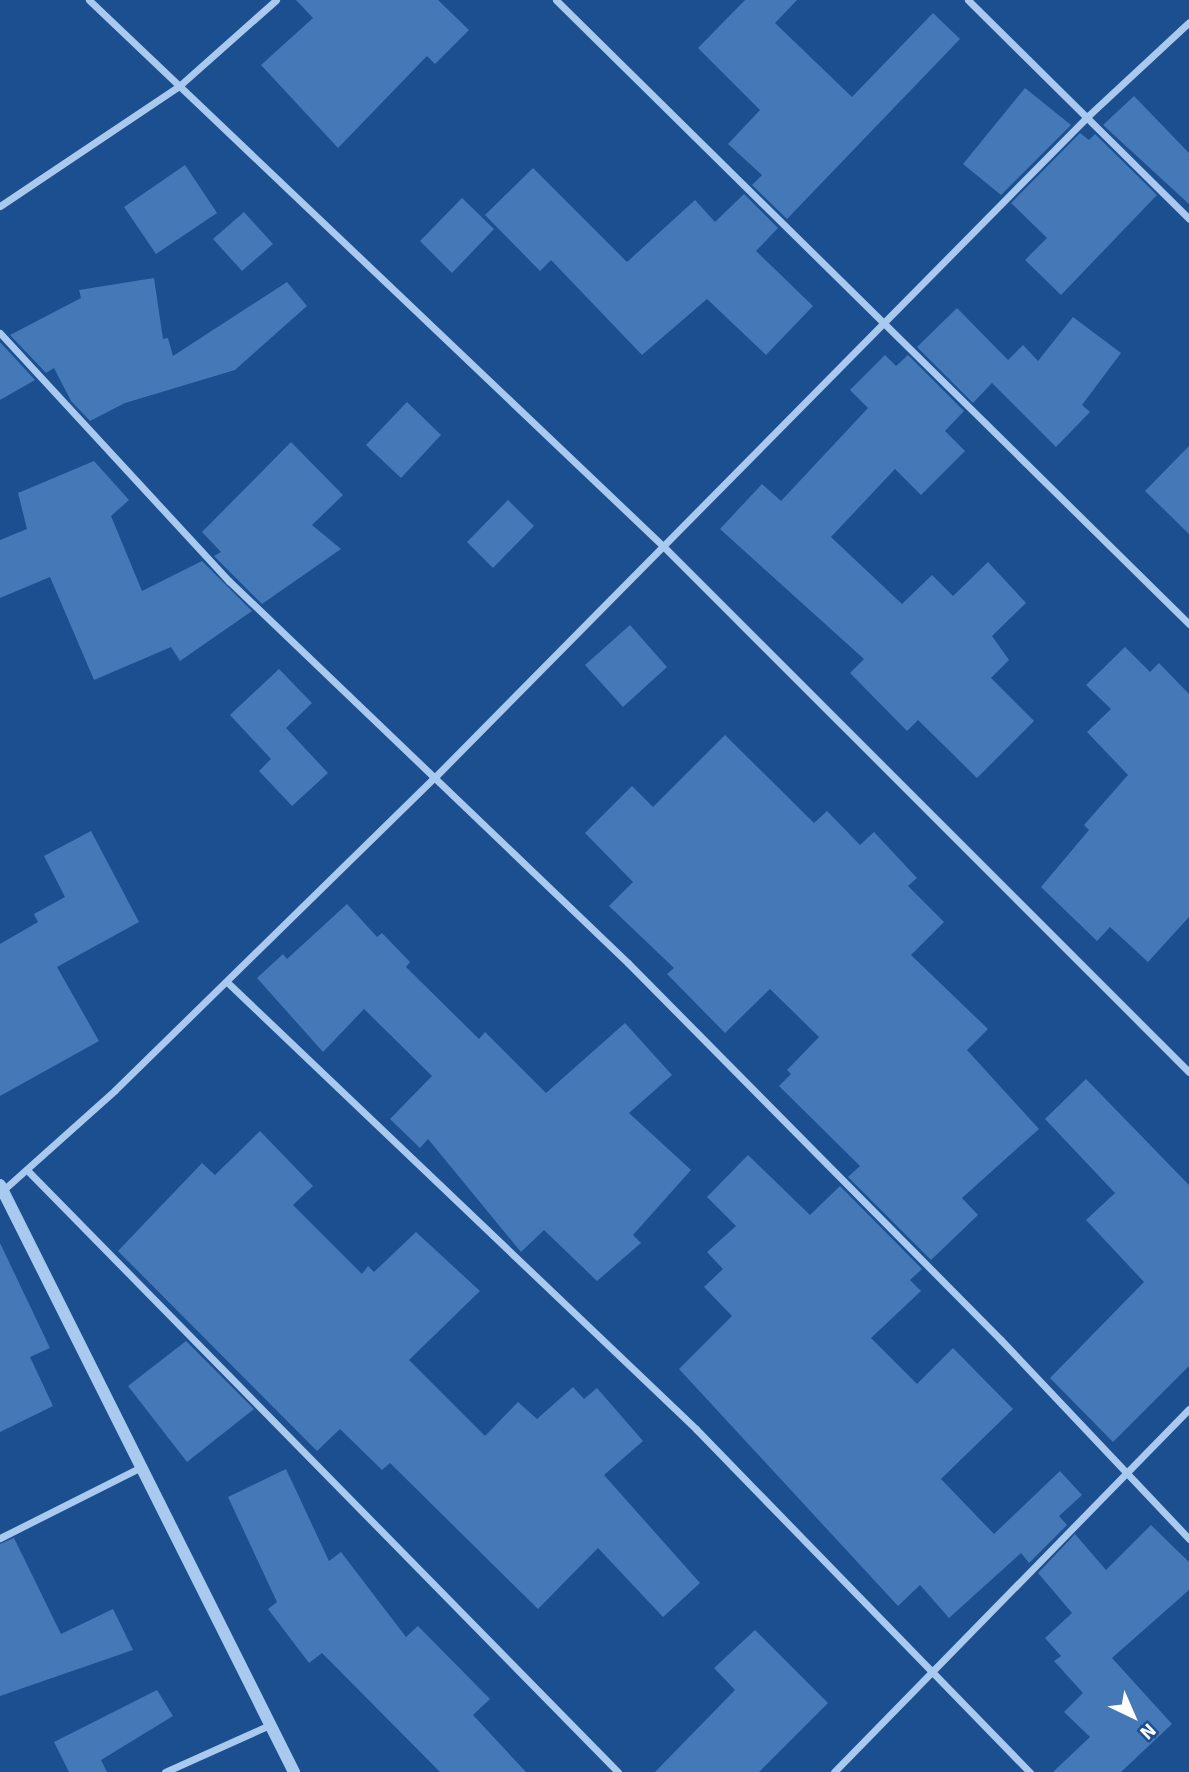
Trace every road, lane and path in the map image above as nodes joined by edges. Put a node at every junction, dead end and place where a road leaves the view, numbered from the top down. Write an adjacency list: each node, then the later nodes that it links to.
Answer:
1 (89, 0): 6 (street)
2 (275, 0): 6 (street)
3 (556, 0): 10 (street)
4 (968, 0): 7 (street)
5 (1189, 22): 7 (street)
6 (178, 87): 8 (street); 12 (street)
7 (1088, 116): 9 (street); 10 (street)
8 (0, 205)
9 (1189, 219)
10 (882, 324): 12 (street); 13 (street)
11 (0, 333): 14 (street)
12 (664, 547): 14 (street); 16 (street)
13 (1189, 624)
14 (434, 778): 15 (street); 21 (street)
15 (227, 982): 17 (street); 24 (street)
16 (1189, 1072)
17 (28, 1171): 18 (street); 28 (street)
18 (1, 1190): 20 (street)
19 (1189, 1409): 21 (street)
20 (143, 1466): 22 (street); 25 (street)
21 (1124, 1474): 23 (street); 24 (street)
22 (0, 1538)
23 (1189, 1539)
24 (931, 1672): 29 (street); 30 (street)
25 (272, 1724): 26 (street); 27 (street)
26 (165, 1772)
27 (294, 1772)
28 (618, 1772)
29 (834, 1772)
30 (1030, 1772)

